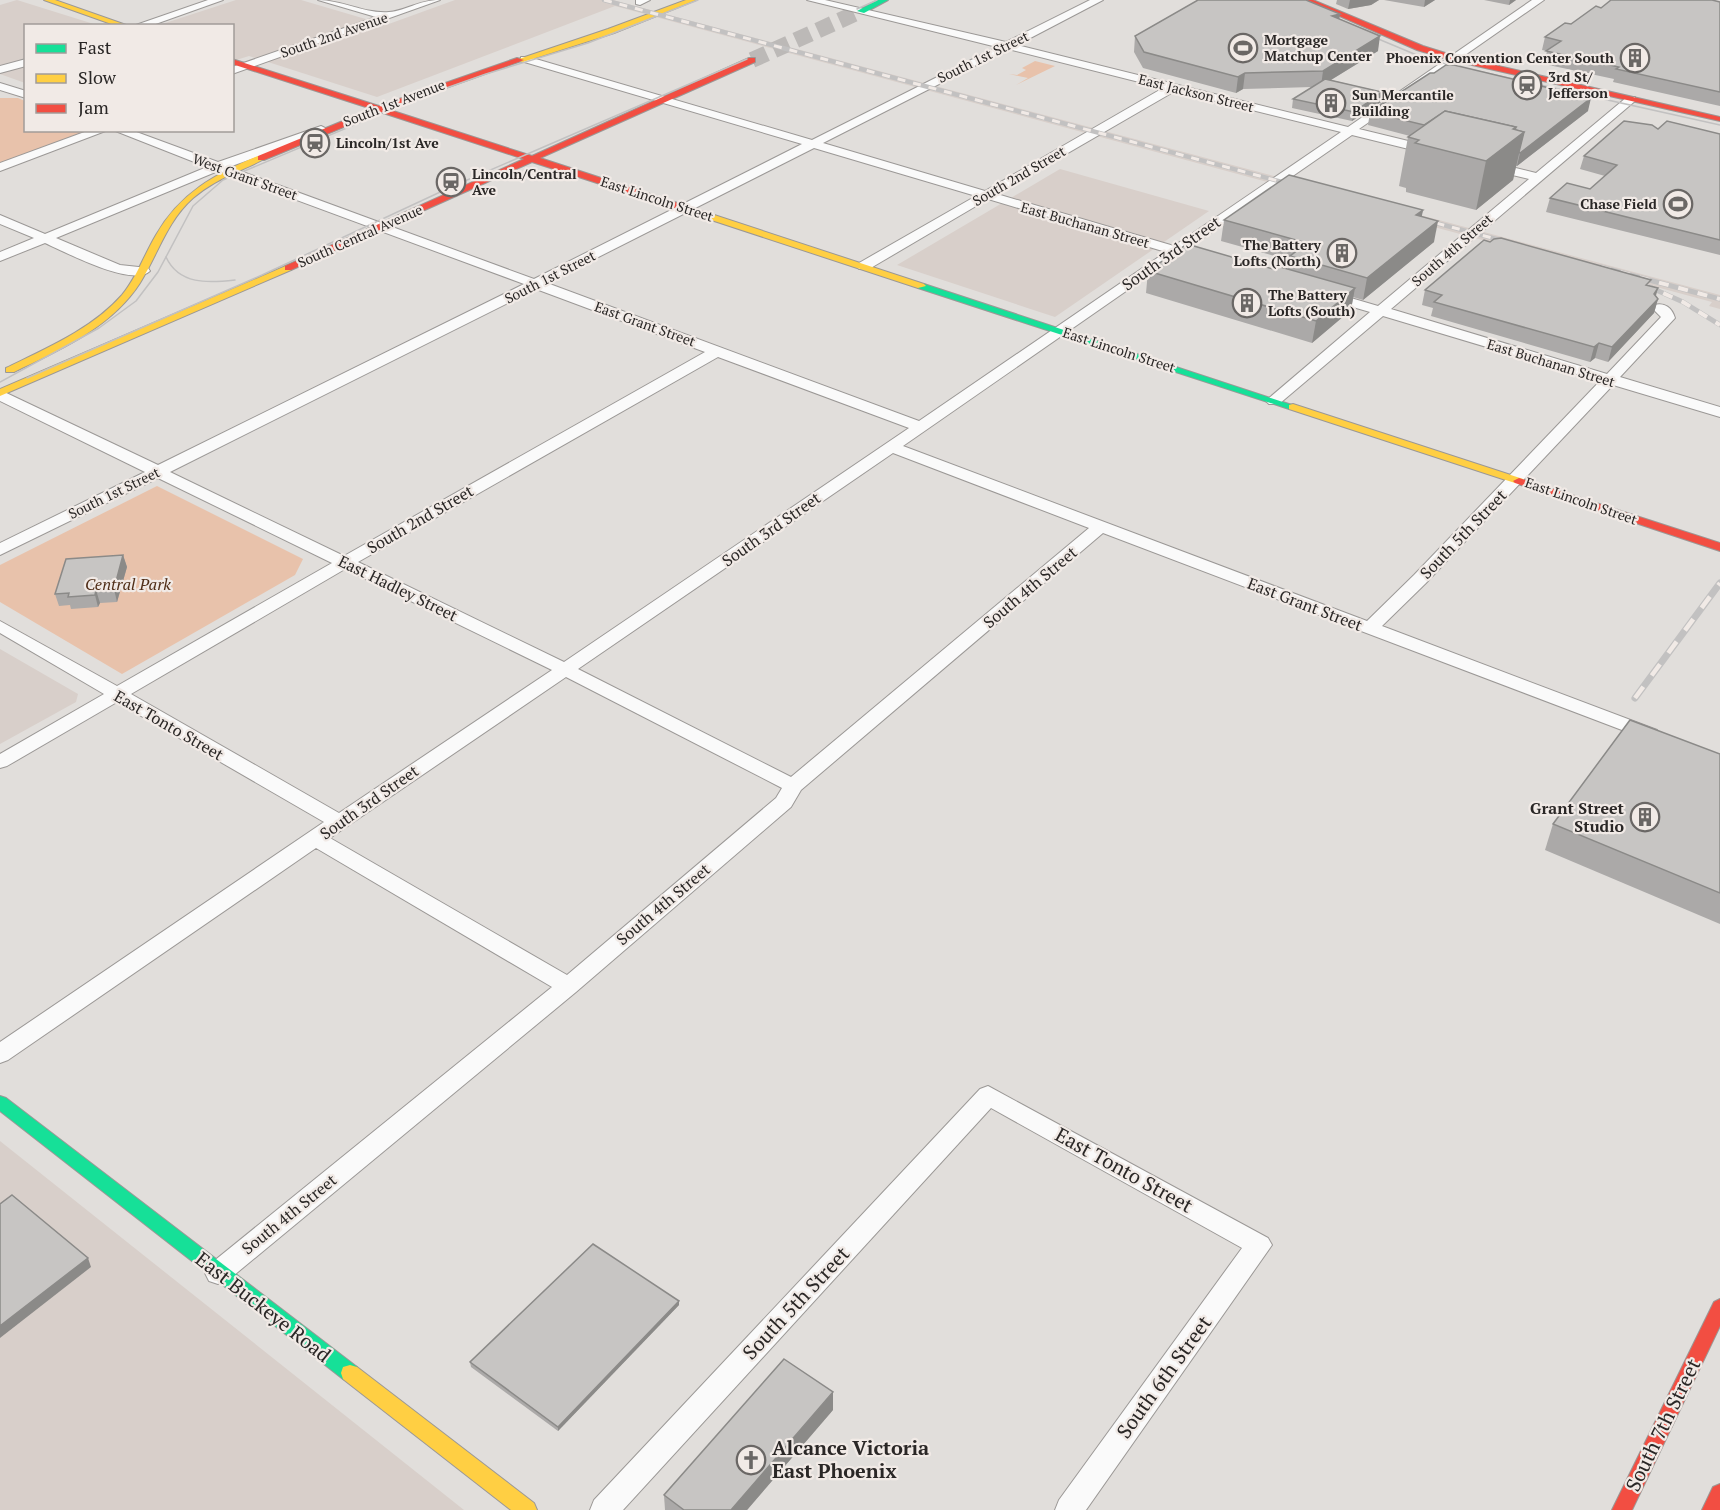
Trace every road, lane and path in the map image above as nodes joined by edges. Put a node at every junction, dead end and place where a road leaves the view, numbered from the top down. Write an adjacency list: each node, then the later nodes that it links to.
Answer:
1 (48, 0): 13 (main road)
2 (218, 0): 14 (street)
3 (323, 0): 12 (street)
4 (435, 0): 12 (street, South 2nd Avenue)
5 (692, 0): 17 (main road, South 1st Avenue)
6 (812, 0): 11 (street, East Jackson Street)
7 (884, 0): 11 (main road)
8 (1098, 0): 15 (street, South 1st Street)
9 (1307, 0): 16 (main road)
10 (1539, 0): 16 (street, South 3rd Street)
11 (857, 11): 15 (street, East Jackson Street)
12 (390, 16): 21 (street, South 2nd Avenue)
13 (120, 24)
14 (144, 24)
15 (1006, 46): 25 (street, East Jackson Street); 36 (street, South 1st Street)
16 (1453, 58): 30 (main road); 33 (street, South 3rd Street)
17 (525, 59): 29 (street, East Buchanan Street); 31 (main road, South 1st Avenue)
18 (752, 60): 29 (main road, South Central Avenue)
19 (234, 62): 21 (main road, East Lincoln Street)
20 (24, 63): 22 (street)
21 (247, 66): 23 (street, South 2nd Avenue); 31 (main road, East Lincoln Street)
22 (0, 70)
23 (234, 70)
24 (0, 86): 26 (street)
25 (1173, 87): 33 (street, East Jackson Street); 44 (street, South 2nd Street)
26 (14, 91): 27 (street); 28 (street)
27 (24, 94)
28 (0, 95)
29 (657, 98): 36 (street, East Buchanan Street); 37 (main road); 39 (main road, South Central Avenue)
30 (1631, 99): 32 (main road); 43 (street, South 4th Street)
31 (381, 108): 37 (main road, East Lincoln Street); 42 (main road, South 1st Avenue)
32 (1720, 121)
33 (1350, 131): 38 (street, East Jackson Street); 49 (street, South 3rd Street)
34 (96, 132): 41 (street)
35 (124, 132): 42 (street, West Grant Street)
36 (811, 144): 44 (street, East Buchanan Street); 45 (street, South 1st Street)
37 (517, 154): 39 (main road, East Lincoln Street)
38 (1449, 155)
39 (533, 160): 45 (main road, East Lincoln Street); 47 (main road, South Central Avenue)
40 (1484, 164): 43 (street)
41 (0, 167)
42 (224, 169): 47 (street, West Grant Street); 48 (street); 53 (main road)
43 (1538, 177): 57 (street, South 4th Street)
44 (986, 195): 49 (street, East Buchanan Street); 52 (street, South 2nd Street)
45 (686, 207): 52 (main road, East Lincoln Street); 54 (street, South 1st Street)
46 (0, 219): 48 (street)
47 (373, 224): 54 (street, East Grant Street); 62 (main road, South Central Avenue)
48 (47, 239): 50 (street); 53 (street)
49 (1175, 251): 51 (street, East Buchanan Street); 58 (street, South 3rd Street)
50 (0, 257)
51 (1200, 258)
52 (864, 266): 58 (main road, East Lincoln Street)
53 (143, 271): 60 (main road)
54 (536, 284): 59 (street, East Grant Street); 67 (street, South 1st Street)
55 (1312, 291): 57 (street, East Buchanan Street)
56 (1659, 308): 61 (street, South 5th Street)
57 (1381, 311): 61 (street, East Buchanan Street); 63 (street, South 4th Street)
58 (1059, 330): 63 (main road, East Lincoln Street); 65 (street, South 3rd Street)
59 (717, 351): 65 (street, East Grant Street); 72 (street, South 2nd Street)
60 (0, 375)
61 (1610, 381): 64 (street, East Buchanan Street); 68 (street, South 5th Street)
62 (0, 393): 67 (street, East Hadley Street)
63 (1274, 401): 68 (main road, East Lincoln Street)
64 (1720, 412)
65 (919, 426): 66 (street, South 3rd Street)
66 (890, 447): 69 (street, East Grant Street); 75 (street, South 3rd Street)
67 (158, 471): 71 (street, South 1st Street); 72 (street, East Hadley Street)
68 (1516, 479): 70 (main road, East Lincoln Street); 74 (street, South 5th Street)
69 (1100, 527): 74 (street, East Grant Street); 79 (street, South 4th Street)
70 (1720, 547)
71 (0, 550)
72 (344, 562): 75 (street, East Hadley Street); 76 (street, South 2nd Street)
73 (0, 626): 76 (street, East Tonto Street)
74 (1370, 628): 77 (street, East Grant Street)
75 (565, 670): 79 (street, East Hadley Street); 80 (street, South 3rd Street)
76 (116, 694): 78 (street, South 2nd Street); 80 (street, East Tonto Street)
77 (1666, 740)
78 (0, 762)
79 (793, 786): 82 (street, South 4th Street)
80 (339, 822): 81 (street, South 3rd Street)
81 (316, 839): 82 (street); 83 (street, South 3rd Street)
82 (568, 986): 87 (street, South 4th Street)
83 (0, 1054)
84 (988, 1095): 86 (street, East Tonto Street); 93 (street, South 5th Street)
85 (0, 1102): 87 (main road, East Buckeye Road)
86 (1260, 1245): 94 (street, South 6th Street)
87 (218, 1273): 92 (main road, East Buckeye Road)
88 (1720, 1307): 89 (main road, South 7th Street)
89 (1697, 1355): 90 (main road); 95 (main road, South 7th Street)
90 (1712, 1364)
91 (1720, 1493): 96 (main road)
92 (528, 1510)
93 (604, 1510)
94 (1069, 1510)
95 (1622, 1510)
96 (1712, 1510)

